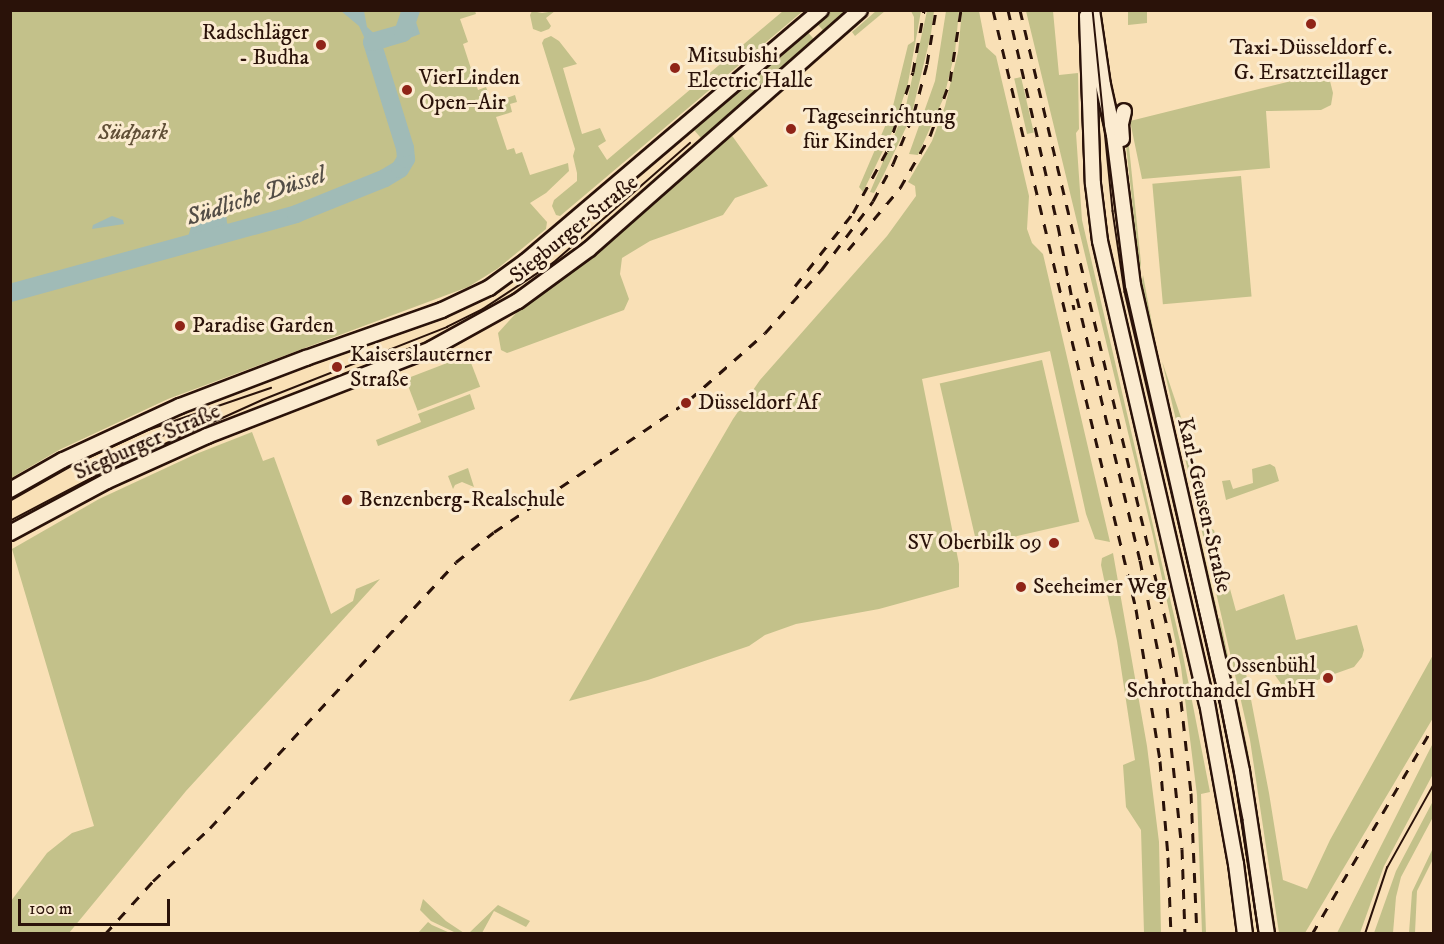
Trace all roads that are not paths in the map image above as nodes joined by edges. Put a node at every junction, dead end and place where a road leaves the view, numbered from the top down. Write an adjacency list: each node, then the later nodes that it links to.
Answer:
1 (820, 10): 6 (main road, Siegburger Straße)
2 (860, 10): 7 (main road, Siegburger Straße)
3 (1090, 10): 5 (main road, Karl-Geusen-Straße); 8 (main road, Karl-Geusen-Straße)
4 (1125, 111): 5 (main road)
5 (1133, 285): 9 (main road, Karl-Geusen-Straße)
6 (10, 490)
7 (10, 533)
8 (1245, 933)
9 (1267, 933)

